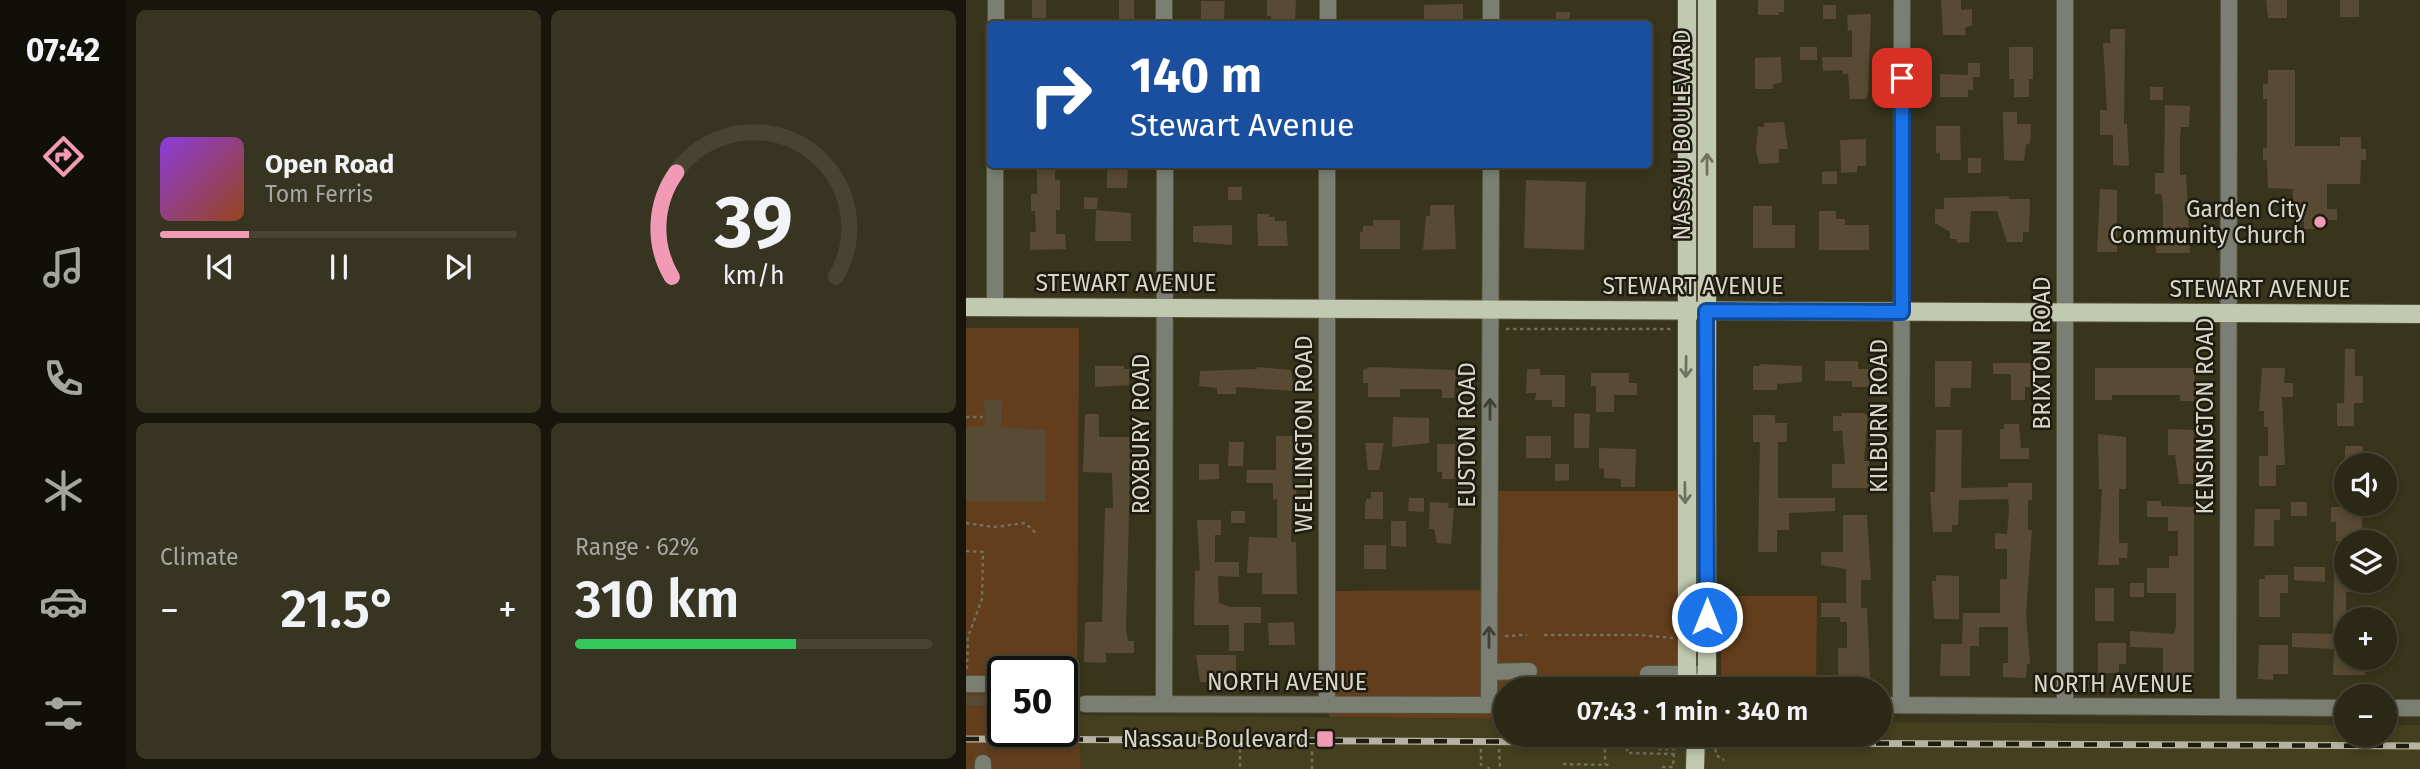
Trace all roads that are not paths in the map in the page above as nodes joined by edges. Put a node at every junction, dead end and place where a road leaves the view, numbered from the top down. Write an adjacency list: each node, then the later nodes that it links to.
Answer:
1 (996, 0): 10 (street)
2 (1164, 0): 11 (street)
3 (1328, 0): 12 (street)
4 (1491, 0): 13 (street)
5 (1687, 0): 23 (main road, NASSAU BOULEVARD)
6 (1707, 0): 24 (main road, NASSAU BOULEVARD, one-way to 6)
7 (1902, 0): 25 (street, KILBURN ROAD)
8 (2065, 0): 26 (street, BRIXTON ROAD)
9 (2229, 0): 27 (street, KENSINGTON ROAD)
10 (996, 21)
11 (1164, 21)
12 (1328, 21)
13 (1491, 21)
14 (995, 168): 19 (street)
15 (1164, 168): 20 (street, ROXBURY ROAD)
16 (1328, 168): 21 (street, WELLINGTON ROAD)
17 (1491, 168): 22 (street, EUSTON ROAD)
18 (966, 307): 19 (main road, STEWART AVENUE)
19 (995, 307): 20 (main road, STEWART AVENUE)
20 (1165, 308): 21 (main road, STEWART AVENUE); 38 (street, ROXBURY ROAD)
21 (1327, 309): 22 (main road, STEWART AVENUE); 39 (street, WELLINGTON ROAD)
22 (1491, 309): 23 (main road, STEWART AVENUE); 30 (street, EUSTON ROAD, one-way to 22)
23 (1687, 311): 24 (main road, STEWART AVENUE); 33 (main road, NASSAU BOULEVARD, one-way to 33)
24 (1706, 311): 25 (main road, STEWART AVENUE); 34 (main road, NASSAU BOULEVARD)
25 (1902, 312): 26 (main road, STEWART AVENUE); 42 (street, KILBURN ROAD)
26 (2065, 312): 27 (main road, STEWART AVENUE); 43 (street, BRIXTON ROAD)
27 (2228, 313): 28 (main road, STEWART AVENUE); 44 (street, KENSINGTON ROAD)
28 (2420, 314)
29 (1529, 671): 30 (street)
30 (1489, 672): 40 (street, EUSTON ROAD)
31 (1648, 674): 32 (street)
32 (1663, 677)
33 (1689, 677)
34 (1704, 677)
35 (967, 684): 36 (street)
36 (987, 684)
37 (1085, 704): 38 (street, NORTH AVENUE)
38 (1164, 704): 39 (street, NORTH AVENUE)
39 (1327, 705): 40 (street, NORTH AVENUE)
40 (1489, 705)
41 (1892, 705): 42 (street, NORTH AVENUE)
42 (1901, 705): 43 (street, NORTH AVENUE)
43 (2065, 706): 44 (street, NORTH AVENUE)
44 (2228, 707): 45 (street, NORTH AVENUE)
45 (2334, 708)
46 (2397, 708): 47 (street)
47 (2420, 708)
48 (1696, 747): 49 (main road)
49 (1695, 769)

